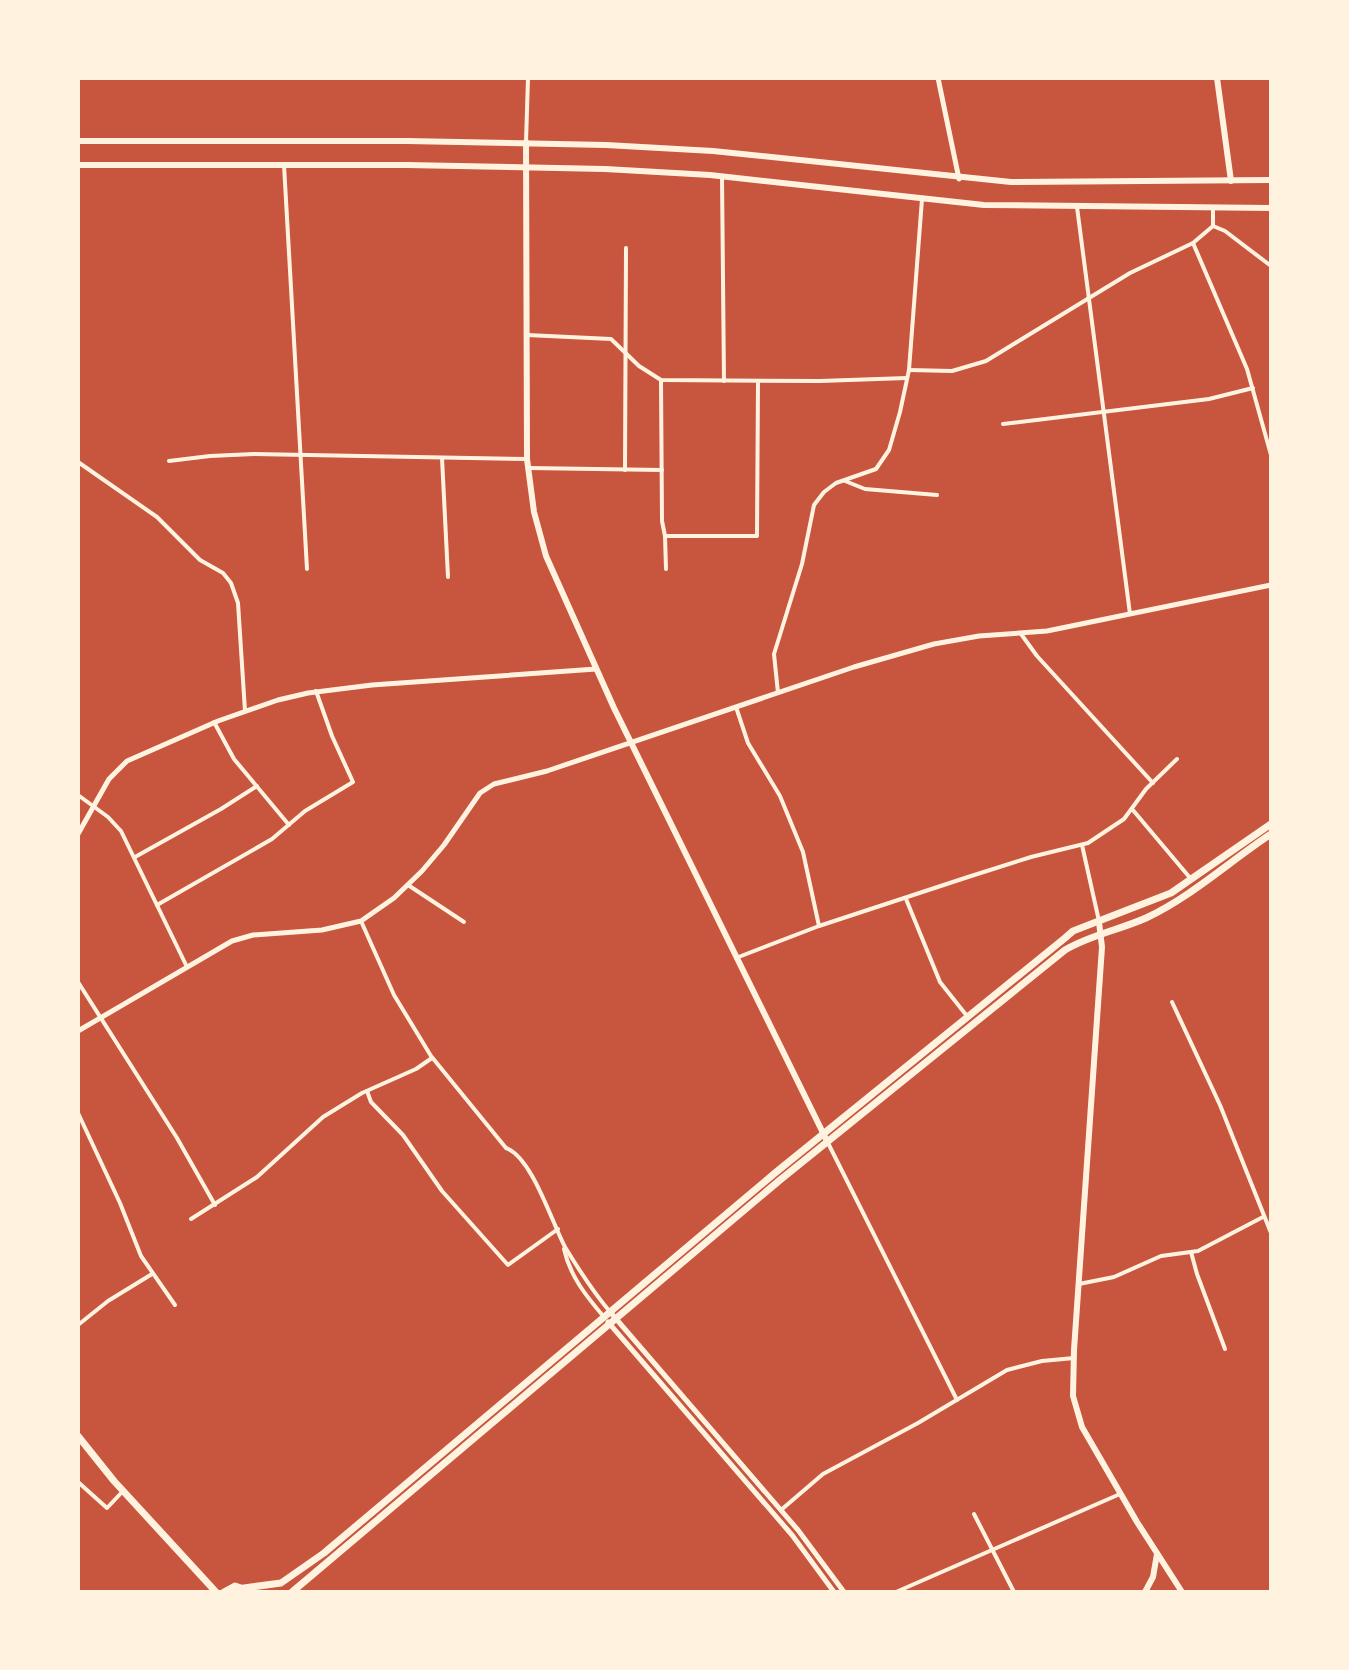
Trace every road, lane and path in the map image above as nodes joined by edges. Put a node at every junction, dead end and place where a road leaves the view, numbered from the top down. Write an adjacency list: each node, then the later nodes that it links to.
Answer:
1 (528, 78): 5 (street)
2 (938, 78): 10 (street)
3 (1217, 78): 12 (main road)
4 (78, 141): 5 (main road)
5 (526, 142): 8 (main road); 10 (main road)
6 (78, 165): 7 (main road)
7 (284, 165): 8 (main road); 33 (street)
8 (527, 167): 9 (main road); 22 (main road)
9 (722, 177): 13 (main road); 27 (street)
10 (959, 179): 12 (main road)
11 (1271, 180): 12 (main road)
12 (1231, 181)
13 (922, 199): 14 (main road); 24 (street)
14 (1077, 207): 15 (main road); 21 (street)
15 (1213, 208): 16 (main road); 17 (street)
16 (1271, 208)
17 (1213, 226): 18 (street); 20 (street)
18 (1193, 243): 21 (street); 29 (street)
19 (626, 248): 23 (street)
20 (1271, 266)
21 (1089, 298): 24 (street); 30 (street)
22 (527, 335): 23 (street); 35 (main road)
23 (627, 353): 26 (street); 39 (street)
24 (909, 370): 25 (street)
25 (907, 378): 28 (street); 41 (street)
26 (661, 380): 27 (street); 40 (street)
27 (724, 381): 28 (street)
28 (758, 381): 43 (street)
29 (1253, 388): 30 (street); 32 (street)
30 (1103, 412): 31 (street); 48 (street)
31 (1003, 424)
32 (1271, 455)
33 (302, 456): 34 (street); 36 (street); 44 (street)
34 (442, 458): 35 (street); 46 (street)
35 (527, 459): 38 (main road)
36 (169, 461)
37 (78, 462): 54 (street)
38 (528, 468): 39 (street); 50 (main road)
39 (625, 470): 40 (street)
40 (662, 470): 43 (street)
41 (844, 481): 42 (street); 52 (street)
42 (937, 495)
43 (665, 536): 45 (street)
44 (307, 569)
45 (666, 569)
46 (448, 577)
47 (1271, 585): 48 (street)
48 (1130, 614): 49 (street)
49 (1021, 634): 52 (street); 58 (street)
50 (596, 669): 51 (street); 56 (main road)
51 (316, 691): 54 (street); 64 (street)
52 (778, 693): 53 (street)
53 (736, 707): 56 (street); 76 (street)
54 (245, 711): 55 (street)
55 (214, 722): 59 (street); 61 (street)
56 (630, 741): 70 (street); 78 (main road)
57 (1177, 759): 58 (street)
58 (1153, 783): 62 (street)
59 (257, 786): 64 (street); 68 (street)
60 (78, 795): 61 (street)
61 (93, 807): 65 (street); 68 (street)
62 (1132, 809): 67 (street); 69 (street)
63 (1271, 824): 69 (highway)
64 (289, 825): 72 (street)
65 (78, 834)
66 (1271, 834): 77 (highway)
67 (1082, 845): 71 (street); 75 (street)
68 (134, 857): 72 (street)
69 (1191, 879): 75 (highway)
70 (408, 885): 73 (street); 74 (street)
71 (906, 899): 76 (street); 82 (street)
72 (157, 905): 79 (street)
73 (361, 921): 79 (street); 85 (street)
74 (464, 922)
75 (1099, 922): 77 (main road); 82 (highway)
76 (819, 926): 78 (street)
77 (1100, 934): 88 (highway); 96 (main road)
78 (736, 958): 88 (main road)
79 (187, 967): 83 (street)
80 (78, 982): 83 (street)
81 (1172, 1002): 90 (street)
82 (967, 1016): 88 (highway)
83 (102, 1017): 84 (street); 89 (street)
84 (78, 1031)
85 (432, 1058): 86 (street); 92 (street)
86 (367, 1091): 89 (street); 92 (street)
87 (78, 1113): 95 (street)
88 (825, 1138): 98 (highway); 102 (street)
89 (215, 1205): 91 (street)
90 (1263, 1217): 93 (street); 94 (street)
91 (191, 1219)
92 (558, 1229): 98 (street)
93 (1271, 1233)
94 (1191, 1252): 96 (street); 100 (street)
95 (152, 1274): 97 (street); 99 (street)
96 (1079, 1284): 101 (main road)
97 (175, 1305)
98 (611, 1319): 107 (street); 111 (highway); 114 (highway); 115 (street)
99 (78, 1325)
100 (1225, 1349)
101 (1074, 1358): 102 (street); 106 (main road)
102 (957, 1400): 107 (street)
103 (78, 1436): 105 (highway)
104 (78, 1482): 105 (street)
105 (123, 1491): 112 (highway)
106 (1120, 1494): 109 (street); 110 (main road)
107 (781, 1510): 116 (street)
108 (974, 1514): 109 (street)
109 (993, 1551): 117 (street); 118 (street)
110 (1157, 1554): 119 (main road); 120 (main road)
111 (246, 1590): 113 (highway)
112 (216, 1592)
113 (224, 1592)
114 (292, 1592)
115 (834, 1592)
116 (844, 1592)
117 (896, 1592)
118 (1014, 1592)
119 (1145, 1592)
120 (1182, 1592)

